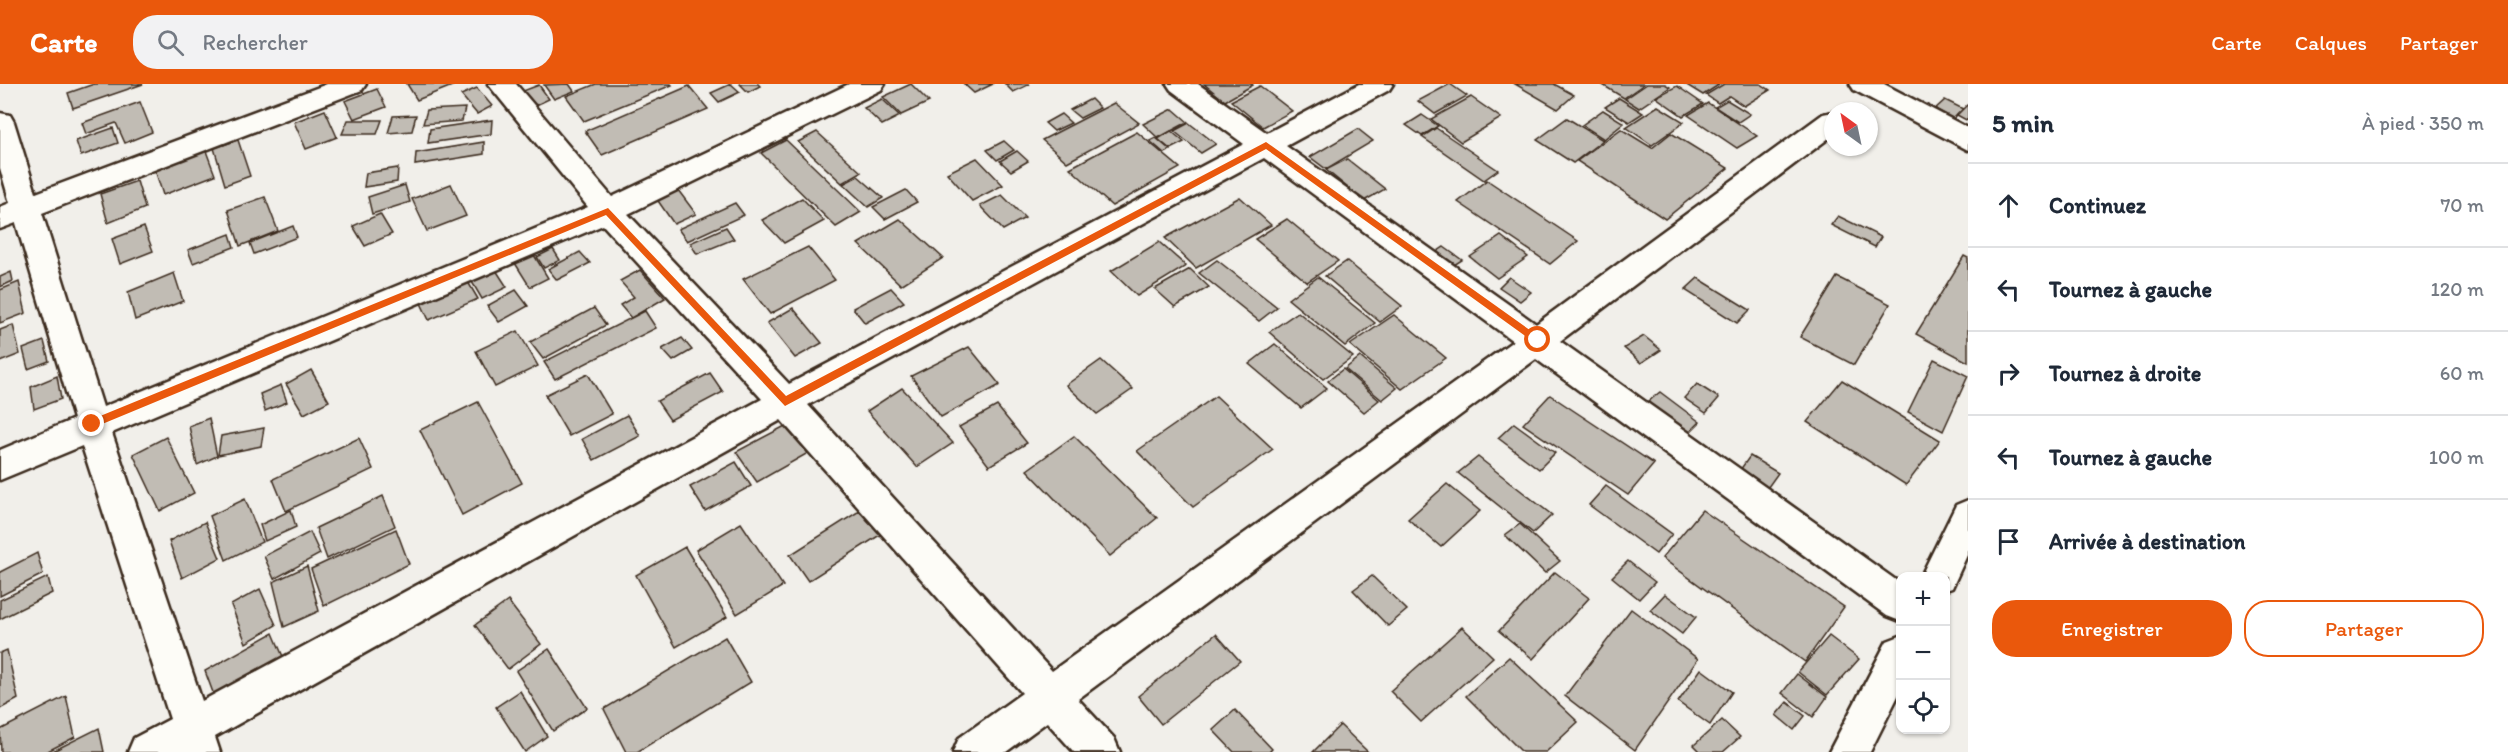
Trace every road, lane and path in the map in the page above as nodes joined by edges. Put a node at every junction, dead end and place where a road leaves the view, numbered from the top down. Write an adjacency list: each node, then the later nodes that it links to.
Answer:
1 (353, 84): 13 (street)
2 (501, 84): 12 (street)
3 (872, 84): 12 (street)
4 (1180, 84): 11 (street)
5 (1380, 84): 11 (street)
6 (1868, 87): 7 (street); 10 (street)
7 (1854, 102)
8 (0, 122): 13 (street)
9 (1824, 127): 14 (street)
10 (1968, 140)
11 (1266, 145): 14 (street); 15 (street)
12 (608, 211): 15 (street); 16 (street)
13 (14, 213): 16 (street)
14 (1538, 340): 20 (street); 22 (street)
15 (785, 402): 22 (street); 23 (street)
16 (92, 424): 17 (street); 23 (street)
17 (0, 465)
18 (1968, 516): 19 (street)
19 (1941, 572)
20 (1896, 601)
21 (1896, 662): 27 (street)
22 (1050, 696): 25 (street); 26 (street)
23 (196, 740): 24 (street)
24 (148, 752)
25 (973, 752)
26 (1100, 752)
27 (1849, 752)

